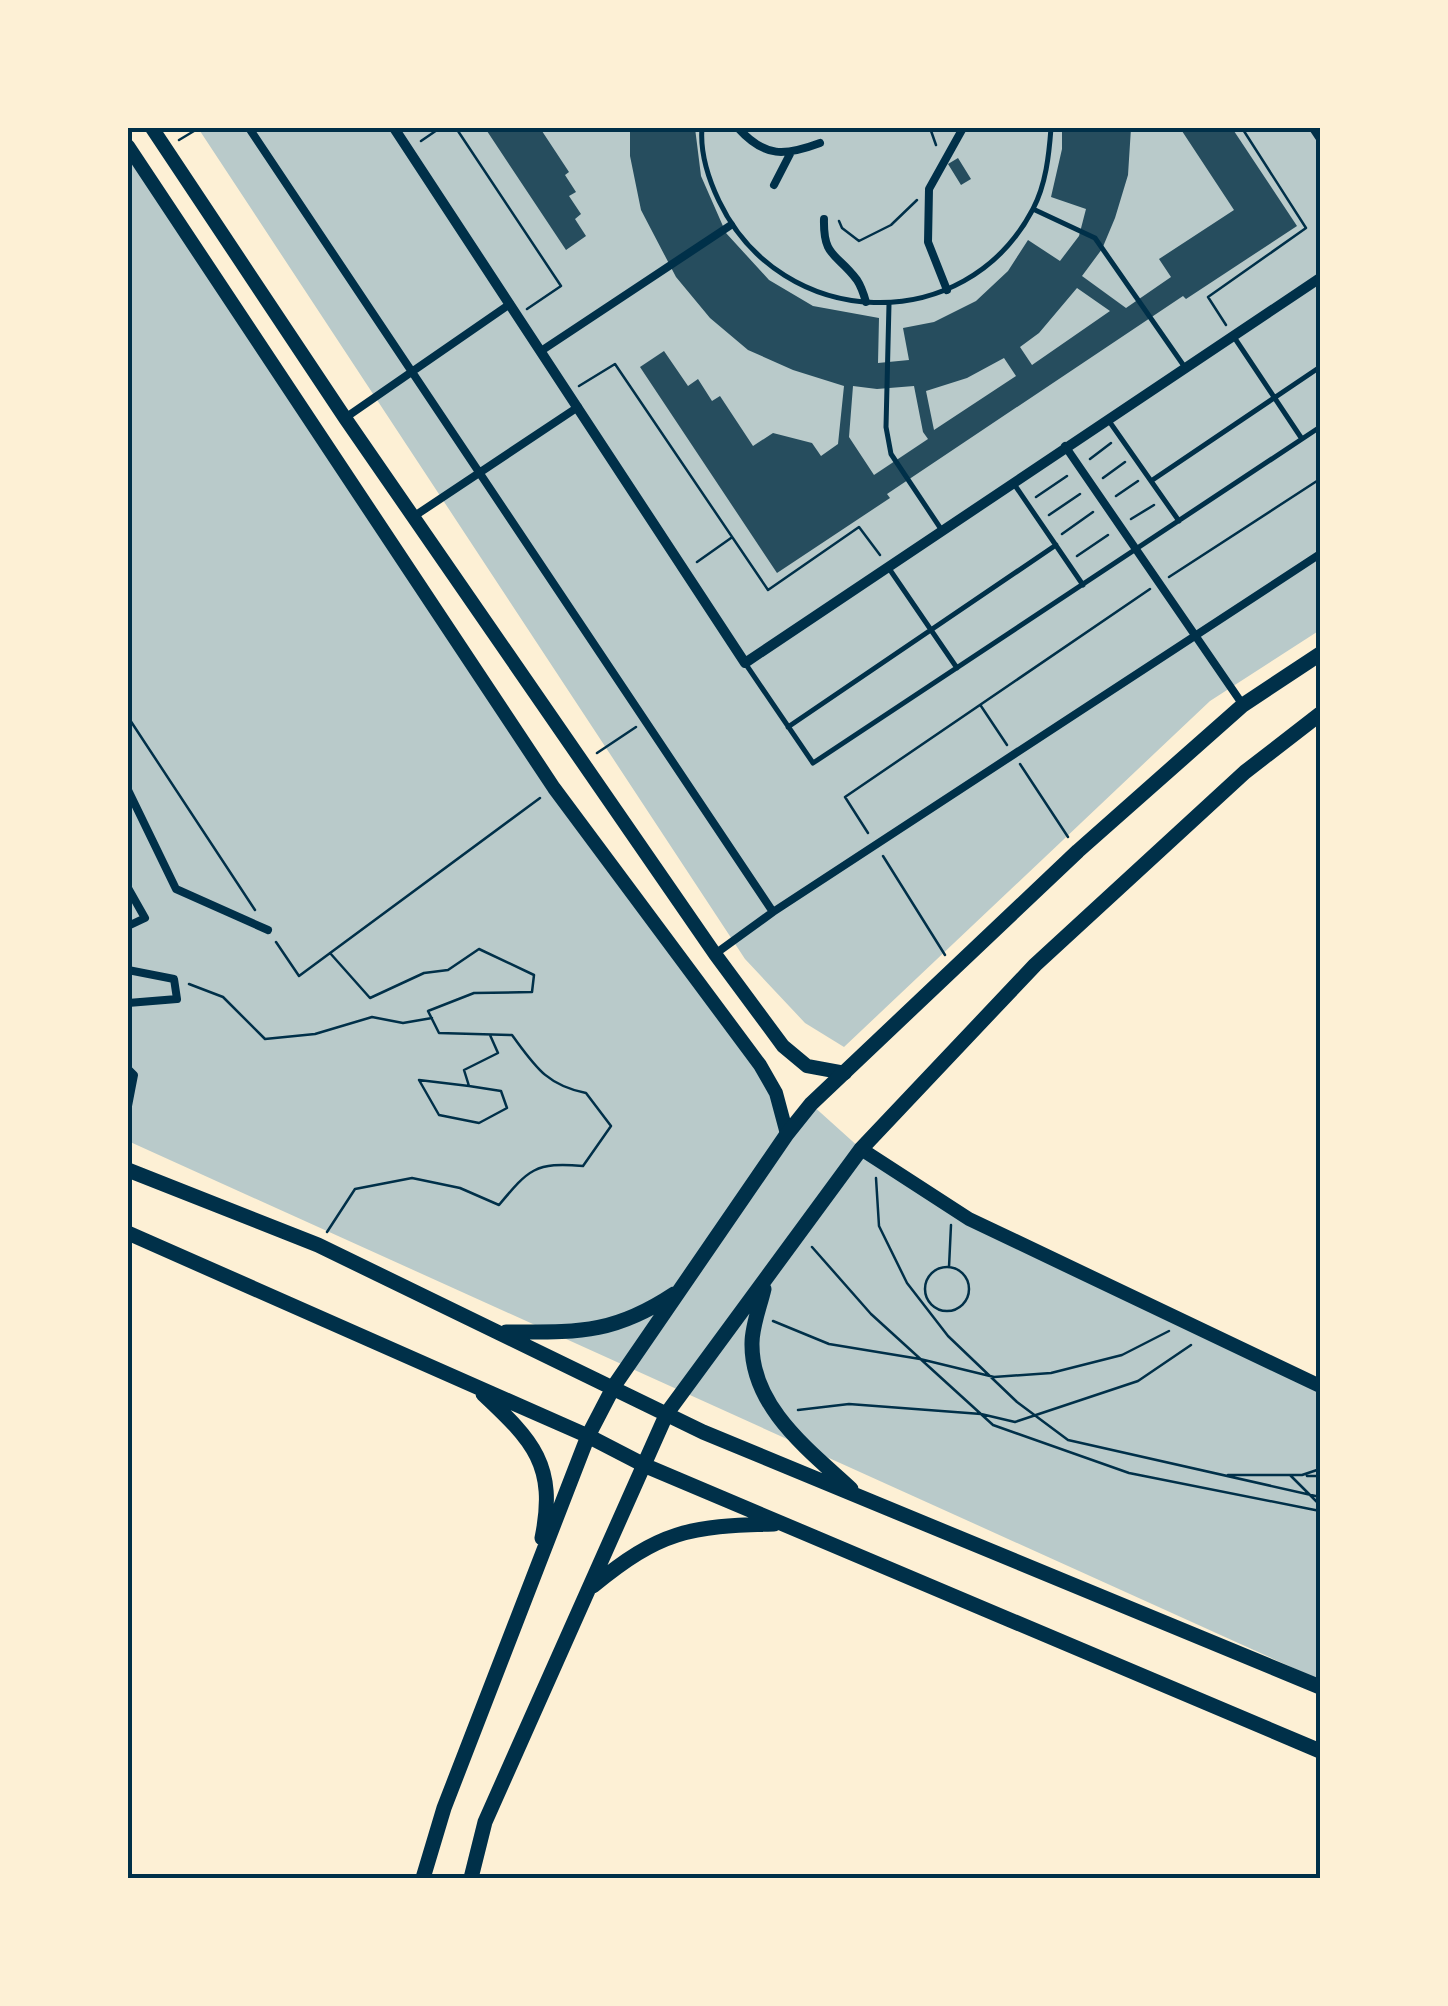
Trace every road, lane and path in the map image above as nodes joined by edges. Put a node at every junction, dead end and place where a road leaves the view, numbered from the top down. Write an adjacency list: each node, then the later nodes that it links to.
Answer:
1 (152, 128): 17 (street)
2 (199, 128): 17 (path)
3 (249, 128): 37 (street)
4 (394, 128): 18 (street)
5 (440, 128): 18 (path)
6 (456, 128): 32 (path)
7 (702, 128): 26 (lane)
8 (738, 128): 19 (street)
9 (930, 128): 20 (path)
10 (963, 128): 20 (street)
11 (1051, 128): 23 (lane)
12 (1242, 128): 33 (path)
13 (1314, 128): 14 (street)
14 (1320, 137)
15 (820, 143): 19 (street)
16 (128, 146): 74 (street)
17 (166, 149): 41 (street)
18 (408, 149): 30 (street)
19 (790, 154): 21 (street)
20 (945, 159): 22 (street)
21 (774, 184)
22 (929, 189): 25 (path); 28 (street)
23 (1033, 210): 28 (lane); 35 (lane)
24 (824, 219): 29 (street)
25 (839, 221)
26 (730, 225): 29 (lane); 34 (street)
27 (1320, 278): 33 (street)
28 (947, 290): 31 (lane)
29 (866, 302): 31 (lane)
30 (510, 304): 32 (street); 37 (street)
31 (890, 304): 52 (lane)
32 (518, 315): 34 (street)
33 (1232, 334): 35 (street); 39 (lane)
34 (542, 351): 38 (street)
35 (1184, 366): 42 (street)
36 (1320, 367): 39 (lane)
37 (413, 370): 41 (street); 46 (street)
38 (569, 393): 40 (street); 53 (path)
39 (1275, 398): 44 (lane); 48 (lane)
40 (578, 407): 46 (street); 58 (street)
41 (345, 418): 50 (street)
42 (1107, 418): 45 (street); 48 (lane)
43 (1320, 426): 44 (lane)
44 (1302, 439): 51 (lane)
45 (1065, 446): 49 (street); 55 (street)
46 (480, 474): 50 (street); 70 (street)
47 (1320, 479): 59 (path)
48 (1152, 481): 51 (lane)
49 (1012, 482): 52 (street); 54 (lane)
50 (412, 517): 73 (street)
51 (1179, 521): 55 (lane)
52 (941, 529): 57 (street)
53 (732, 537): 57 (path); 58 (path)
54 (1056, 546): 60 (lane); 61 (lane)
55 (1136, 550): 59 (street); 60 (lane)
56 (1320, 554): 62 (street)
57 (888, 566): 61 (lane); 64 (street)
58 (684, 570): 64 (street)
59 (1159, 583): 62 (street); 66 (path)
60 (1084, 585): 65 (lane)
61 (932, 630): 65 (lane); 71 (lane)
62 (1196, 636): 67 (street); 72 (street)
63 (1320, 654): 67 (main road)
64 (744, 663): 71 (lane)
65 (957, 668): 71 (lane)
66 (980, 705): 72 (path); 76 (path)
67 (1243, 706): 77 (main road)
68 (1320, 714): 95 (main road)
69 (128, 717): 81 (path)
70 (646, 721): 73 (path); 79 (street)
71 (788, 726)
72 (1014, 755): 76 (street); 77 (path)
73 (582, 762): 83 (street)
74 (554, 788): 82 (path); 94 (street)
75 (128, 790): 81 (street)
76 (876, 845): 79 (street); 85 (path)
77 (1078, 852): 85 (main road)
78 (128, 888): 80 (street)
79 (774, 912): 83 (street)
80 (128, 926)
81 (268, 930): 82 (path)
82 (330, 953): 88 (path)
83 (715, 954): 91 (street)
84 (128, 970): 86 (street)
85 (954, 970): 91 (main road)
86 (174, 979): 87 (street); 88 (path)
87 (128, 1003)
88 (432, 1018): 89 (path)
89 (490, 1034): 92 (path); 101 (path)
90 (128, 1069): 93 (street)
91 (846, 1073): 94 (main road)
92 (468, 1086): 92 (path)
93 (128, 1106)
94 (787, 1134): 104 (main road)
95 (861, 1149): 96 (street); 98 (main road)
96 (875, 1161): 106 (street); 110 (path)
97 (128, 1170): 101 (main road)
98 (800, 1233): 103 (main road); 109 (path)
99 (128, 1234): 111 (main road)
100 (950, 1238): 102 (path)
101 (318, 1246): 107 (main road)
102 (949, 1267): 102 (path)
103 (766, 1280): 115 (main road); 125 (main road)
104 (681, 1288): 107 (main road); 112 (main road)
105 (771, 1321): 109 (path)
106 (1186, 1322): 108 (street); 110 (path)
107 (499, 1332): 112 (main road)
108 (1208, 1333): 113 (street); 117 (path)
109 (920, 1359): 110 (path); 116 (path)
110 (994, 1376): 117 (path)
111 (473, 1385): 118 (main road); 130 (main road)
112 (614, 1386): 115 (main road); 118 (main road)
113 (1320, 1386)
114 (798, 1410): 116 (path)
115 (667, 1413): 119 (main road); 125 (main road)
116 (980, 1414): 117 (path); 128 (path)
117 (1035, 1415): 121 (path)
118 (588, 1436): 119 (main road); 130 (main road)
119 (646, 1466): 129 (main road); 131 (main road)
120 (1320, 1468): 123 (path)
121 (1221, 1475): 122 (path); 126 (path)
122 (1290, 1475): 123 (path); 126 (path)
123 (1302, 1475): 124 (path)
124 (1320, 1476)
125 (857, 1495): 132 (main road)
126 (1310, 1495): 127 (path); 128 (path)
127 (1320, 1497)
128 (1320, 1508)
129 (781, 1524): 131 (main road); 133 (main road)
130 (533, 1579): 134 (main road)
131 (590, 1588): 135 (main road)
132 (1320, 1686)
133 (1320, 1751)
134 (423, 1878)
135 (471, 1878)

